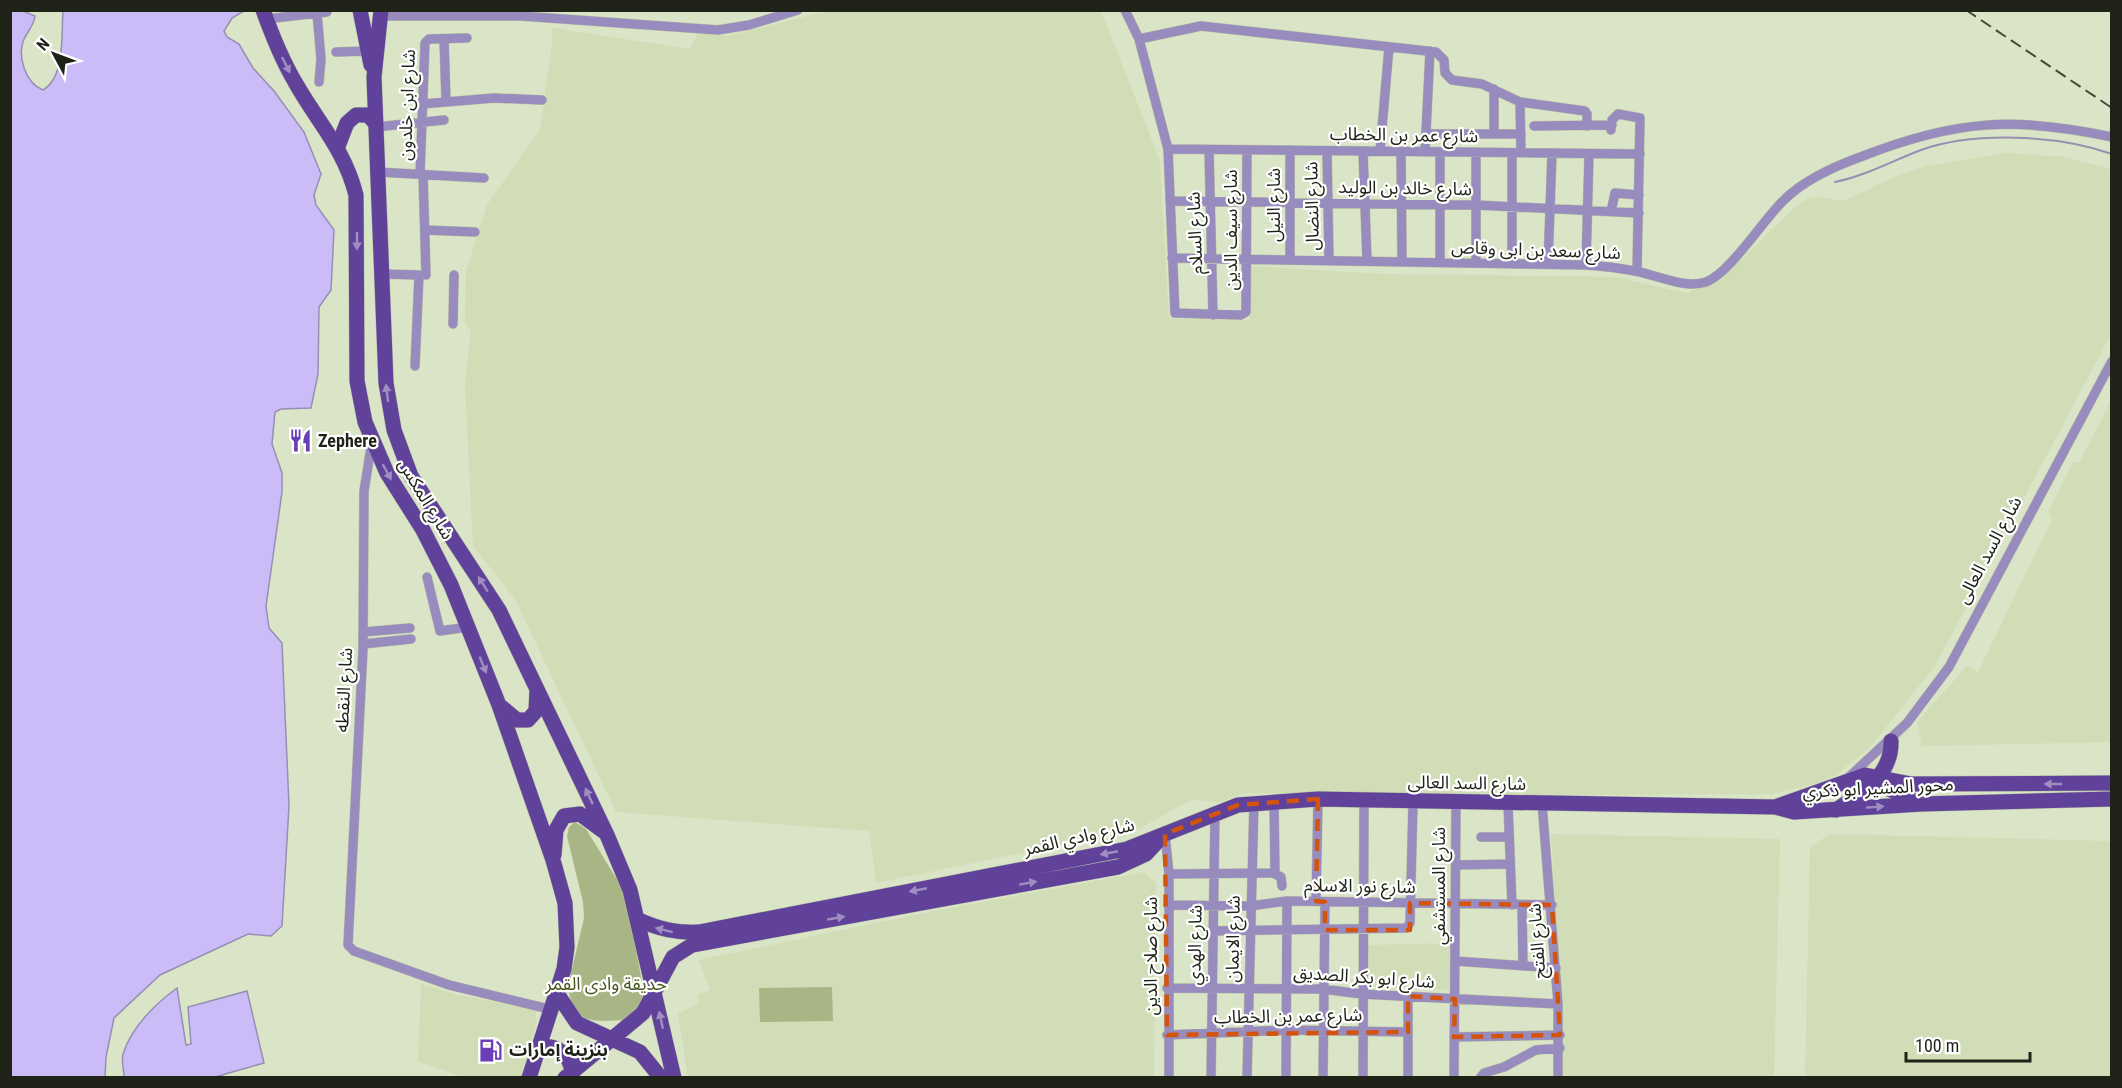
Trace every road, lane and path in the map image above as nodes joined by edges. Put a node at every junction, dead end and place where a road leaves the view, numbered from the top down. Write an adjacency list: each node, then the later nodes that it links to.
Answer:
1 (360, 10): 12 (main road, شارع المكس)
2 (798, 10): 6 (street)
3 (1125, 10): 10 (street)
4 (327, 12): 5 (street)
5 (317, 13): 7 (street); 16 (street)
6 (381, 13): 15 (main road, شارع المكس)
7 (265, 15): 33 (main road, شارع المكس, one-way to 33)
8 (467, 38): 9 (street)
9 (444, 39): 19 (street); 21 (street, شارع ابن خلدون)
10 (1139, 39): 11 (street); 34 (street)
11 (1389, 47): 13 (street); 40 (street)
12 (368, 51): 14 (street); 15 (main road, شارع المكس)
13 (1430, 51): 17 (street); 29 (street)
14 (336, 52)
15 (374, 77): 25 (main road, شارع المكس)
16 (319, 82)
17 (1494, 89): 20 (street); 30 (street)
18 (542, 100): 19 (street)
19 (446, 101): 21 (street)
20 (1521, 102): 22 (street); 31 (street)
21 (422, 104): 24 (street, شارع ابن خلدون)
22 (1561, 109): 27 (street); 28 (street)
23 (444, 120): 24 (street)
24 (422, 122): 25 (street); 50 (street, شارع ابن خلدون)
25 (376, 126): 33 (main road); 49 (main road, شارع المكس)
26 (1534, 126): 27 (street)
27 (1560, 126): 28 (street)
28 (1587, 126): 48 (street)
29 (1426, 134): 30 (street); 42 (street)
30 (1494, 134): 31 (street)
31 (1521, 134): 45 (street)
32 (2112, 137): 81 (street, شارع سعد بن ابى وقاص)
33 (338, 146): 89 (main road, شارع المكس, one-way to 89)
34 (1168, 149): 35 (street, شارع عمر بن الخطاب); 53 (street)
35 (1209, 150): 36 (street, شارع عمر بن الخطاب); 54 (street, شارع السلام)
36 (1247, 150): 37 (street, شارع عمر بن الخطاب); 55 (street, شارع سيف الدين)
37 (1290, 150): 38 (street, شارع عمر بن الخطاب); 56 (street, شارع النيل)
38 (1327, 151): 39 (street, شارع عمر بن الخطاب); 57 (street, شارع النضال)
39 (1363, 151): 40 (street, شارع عمر بن الخطاب); 58 (street)
40 (1380, 151): 41 (street, شارع عمر بن الخطاب)
41 (1401, 152): 42 (street, شارع عمر بن الخطاب); 59 (street)
42 (1425, 152): 43 (street, شارع عمر بن الخطاب)
43 (1440, 152): 44 (street, شارع عمر بن الخطاب); 60 (street)
44 (1476, 152): 45 (street, شارع عمر بن الخطاب); 61 (street)
45 (1517, 153): 46 (street, شارع عمر بن الخطاب); 62 (street)
46 (1552, 153): 47 (street, شارع عمر بن الخطاب); 63 (street)
47 (1589, 154): 48 (street, شارع عمر بن الخطاب); 64 (street)
48 (1640, 154): 52 (street)
49 (378, 172): 50 (street); 82 (main road, شارع المكس)
50 (422, 174): 51 (street); 67 (street, شارع ابن خلدون)
51 (484, 177)
52 (1639, 195): 65 (street); 66 (street)
53 (1171, 201): 54 (street, شارع خالد بن الوليد); 69 (street)
54 (1210, 202): 55 (street, شارع خالد بن الوليد); 70 (street, شارع السلام)
55 (1247, 202): 56 (street, شارع خالد بن الوليد); 71 (street, شارع سيف الدين)
56 (1290, 203): 57 (street, شارع خالد بن الوليد); 72 (street, شارع النيل)
57 (1328, 203): 58 (street, شارع خالد بن الوليد); 73 (street, شارع النضال)
58 (1365, 204): 59 (street, شارع خالد بن الوليد); 74 (street)
59 (1402, 204): 60 (street, شارع خالد بن الوليد); 75 (street)
60 (1440, 204): 61 (street, شارع خالد بن الوليد); 76 (street)
61 (1476, 205): 62 (street, شارع خالد بن الوليد); 77 (street)
62 (1512, 207): 63 (street, شارع خالد بن الوليد); 78 (street)
63 (1550, 210): 64 (street, شارع خالد بن الوليد); 79 (street)
64 (1587, 211): 65 (street, شارع خالد بن الوليد); 80 (street)
65 (1611, 212): 66 (street, شارع خالد بن الوليد)
66 (1639, 213): 81 (street)
67 (425, 230): 68 (street); 83 (street, شارع ابن خلدون)
68 (475, 232)
69 (1172, 258): 70 (street, شارع سعد بن ابى وقاص); 85 (street)
70 (1212, 258): 71 (street, شارع سعد بن ابى وقاص); 85 (street, شارع السلام)
71 (1247, 259): 72 (street, شارع سعد بن ابى وقاص); 85 (street, شارع سيف الدين)
72 (1290, 260): 73 (street, شارع سعد بن ابى وقاص)
73 (1329, 260): 74 (street, شارع سعد بن ابى وقاص)
74 (1367, 261): 75 (street, شارع سعد بن ابى وقاص)
75 (1402, 262): 76 (street, شارع سعد بن ابى وقاص)
76 (1440, 262): 77 (street, شارع سعد بن ابى وقاص)
77 (1476, 263): 78 (street, شارع سعد بن ابى وقاص)
78 (1512, 264): 79 (street, شارع سعد بن ابى وقاص)
79 (1548, 264): 80 (street, شارع سعد بن ابى وقاص)
80 (1586, 265): 81 (street, شارع سعد بن ابى وقاص)
81 (1637, 271)
82 (381, 274): 83 (street); 94 (main road, شارع المكس, one-way to 82)
83 (423, 275): 88 (street, شارع ابن خلدون)
84 (454, 275): 86 (street)
85 (1214, 315)
86 (453, 324)
87 (2112, 361): 96 (street, شارع السد العالى)
88 (415, 366)
89 (372, 441): 91 (main road, شارع المكس, one-way to 91); 92 (street, شارع النقطه)
90 (427, 578): 91 (street)
91 (468, 627): 95 (main road, شارع المكس, one-way to 95)
92 (363, 632): 93 (street, شارع النقطه); 93 (street)
93 (363, 644): 157 (street, شارع النقطه)
94 (537, 685): 95 (main road); 115 (main road, شارع المكس, one-way to 94)
95 (499, 705): 118 (main road, شارع المكس)
96 (1890, 741): 97 (main road); 98 (street, شارع السد العالى); 100 (main road)
97 (1875, 778): 98 (main road, محور المشير ابو ذكري); 100 (main road, محور المشير ابو ذكري); 110 (main road); 112 (main road)
98 (1844, 782): 111 (main road, محور المشير ابو ذكري)
99 (2112, 783): 100 (main road, محور المشير ابو ذكري, one-way to 100)
100 (1911, 784)
101 (1318, 799): 103 (main road, شارع السد العالى); 104 (main road, شارع السد العالى); 127 (street)
102 (2112, 799): 110 (main road, محور المشير ابو ذكري)
103 (1274, 800): 105 (main road, شارع السد العالى); 123 (street)
104 (1364, 800): 106 (main road, شارع السد العالى); 128 (street)
105 (1254, 802): 113 (main road, شارع السد العالى); 122 (street, شارع الايمان)
106 (1413, 802): 107 (main road, شارع السد العالى); 129 (street)
107 (1456, 803): 109 (main road, شارع السد العالى); 120 (street, شارع المستشفي)
108 (1542, 803): 109 (main road, شارع السد العالى); 111 (main road, شارع السد العالى); 134 (street, شارع الفتح)
109 (1508, 804): 117 (street)
110 (1921, 804): 112 (main road, محور المشير ابو ذكري, one-way to 110)
111 (1775, 807): 112 (main road, محور المشير ابو ذكري)
112 (1836, 810)
113 (1215, 812): 114 (main road, شارع السد العالى); 121 (street, شارع الهدي)
114 (1164, 834): 124 (street, شارع صلاح الدين); 137 (main road, شارع وادي القمر, one-way to 137); 146 (main road, شارع وادي القمر, one-way to 114)
115 (607, 835): 118 (main road); 137 (main road, شارع المكس)
116 (1481, 837): 117 (street)
117 (1509, 837): 119 (street)
118 (553, 861): 153 (main road, شارع المكس)
119 (1510, 864): 120 (street); 132 (street)
120 (1457, 865): 130 (street, شارع المستشفي)
121 (1212, 873): 122 (street); 124 (street); 135 (street, شارع الهدي)
122 (1251, 873): 123 (street); 136 (street, شارع الايمان)
123 (1275, 873): 125 (street)
124 (1169, 874): 131 (street, شارع صلاح الدين)
125 (1282, 886)
126 (1287, 901): 127 (street, شارع نور الاسلام); 136 (street, شارع نور الاسلام); 141 (street)
127 (1321, 902): 128 (street, شارع نور الاسلام); 139 (street)
128 (1362, 903): 129 (street, شارع نور الاسلام); 138 (street)
129 (1410, 903): 130 (street, شارع نور الاسلام); 138 (street)
130 (1456, 904): 132 (street, شارع نور الاسلام); 143 (street, شارع المستشفي)
131 (1168, 905): 135 (street, شارع نور الاسلام); 147 (street, شارع صلاح الدين)
132 (1512, 905): 133 (street, شارع نور الاسلام)
133 (1522, 905): 134 (street, شارع نور الاسلام); 144 (street)
134 (1552, 905): 145 (street, شارع الفتح)
135 (1212, 906): 136 (street, شارع نور الاسلام); 140 (street, شارع الهدي)
136 (1250, 906): 142 (street, شارع الايمان)
137 (639, 920): 146 (main road, شارع المكس)
138 (1362, 929): 139 (street); 152 (street)
139 (1325, 930): 141 (street); 151 (street)
140 (1212, 931): 142 (street); 148 (street, شارع الهدي)
141 (1287, 931): 142 (street); 150 (street)
142 (1250, 932): 149 (street, شارع الايمان)
143 (1455, 961): 144 (street); 155 (street, شارع المستشفي)
144 (1523, 966): 145 (street)
145 (1556, 968): 156 (street, شارع الفتح)
146 (655, 988): 168 (main road, شارع وادي القمر); 175 (main road, شارع المكس, one-way to 146)
147 (1167, 988): 148 (street, شارع ابو بكر الصديق); 164 (street, شارع صلاح الدين)
148 (1210, 988): 149 (street, شارع ابو بكر الصديق); 163 (street, شارع الهدي)
149 (1248, 988): 150 (street, شارع ابو بكر الصديق); 161 (street, شارع الايمان)
150 (1286, 988): 151 (street, شارع ابو بكر الصديق); 158 (street)
151 (1323, 989): 152 (street, شارع ابو بكر الصديق); 159 (street)
152 (1361, 994): 154 (street, شارع ابو بكر الصديق); 160 (street)
153 (558, 995): 157 (main road, شارع المكس); 168 (main road)
154 (1408, 996): 155 (street, شارع ابو بكر الصديق); 162 (street)
155 (1455, 999): 156 (street, شارع ابو بكر الصديق); 167 (street, شارع المستشفي)
156 (1558, 1004): 166 (street, شارع الفتح)
157 (553, 1010): 169 (main road, شارع المكس)
158 (1287, 1030): 159 (street, شارع عمر بن الخطاب); 161 (street, شارع عمر بن الخطاب); 179 (street)
159 (1323, 1030): 160 (street, شارع عمر بن الخطاب); 180 (street)
160 (1362, 1031): 162 (street, شارع عمر بن الخطاب); 181 (street)
161 (1248, 1032): 163 (street, شارع عمر بن الخطاب); 178 (street, شارع الايمان)
162 (1408, 1032): 182 (street)
163 (1210, 1033): 164 (street, شارع عمر بن الخطاب); 177 (street, شارع الهدي)
164 (1167, 1035): 176 (street, شارع صلاح الدين)
165 (1535, 1035): 166 (street); 167 (street); 171 (street)
166 (1560, 1035): 170 (street, شارع الفتح)
167 (1454, 1037): 183 (street, شارع المستشفي)
168 (614, 1038): 172 (main road, شارع وادي القمر); 174 (main road)
169 (540, 1047): 172 (main road); 173 (main road, شارع المكس)
170 (1560, 1048): 171 (street); 185 (street, شارع الفتح)
171 (1536, 1050): 184 (street)
172 (569, 1075)
173 (529, 1077)
174 (661, 1077)
175 (674, 1077)
176 (1169, 1077)
177 (1210, 1077)
178 (1247, 1077)
179 (1286, 1077)
180 (1323, 1077)
181 (1363, 1077)
182 (1408, 1077)
183 (1454, 1077)
184 (1480, 1077)
185 (1558, 1077)

